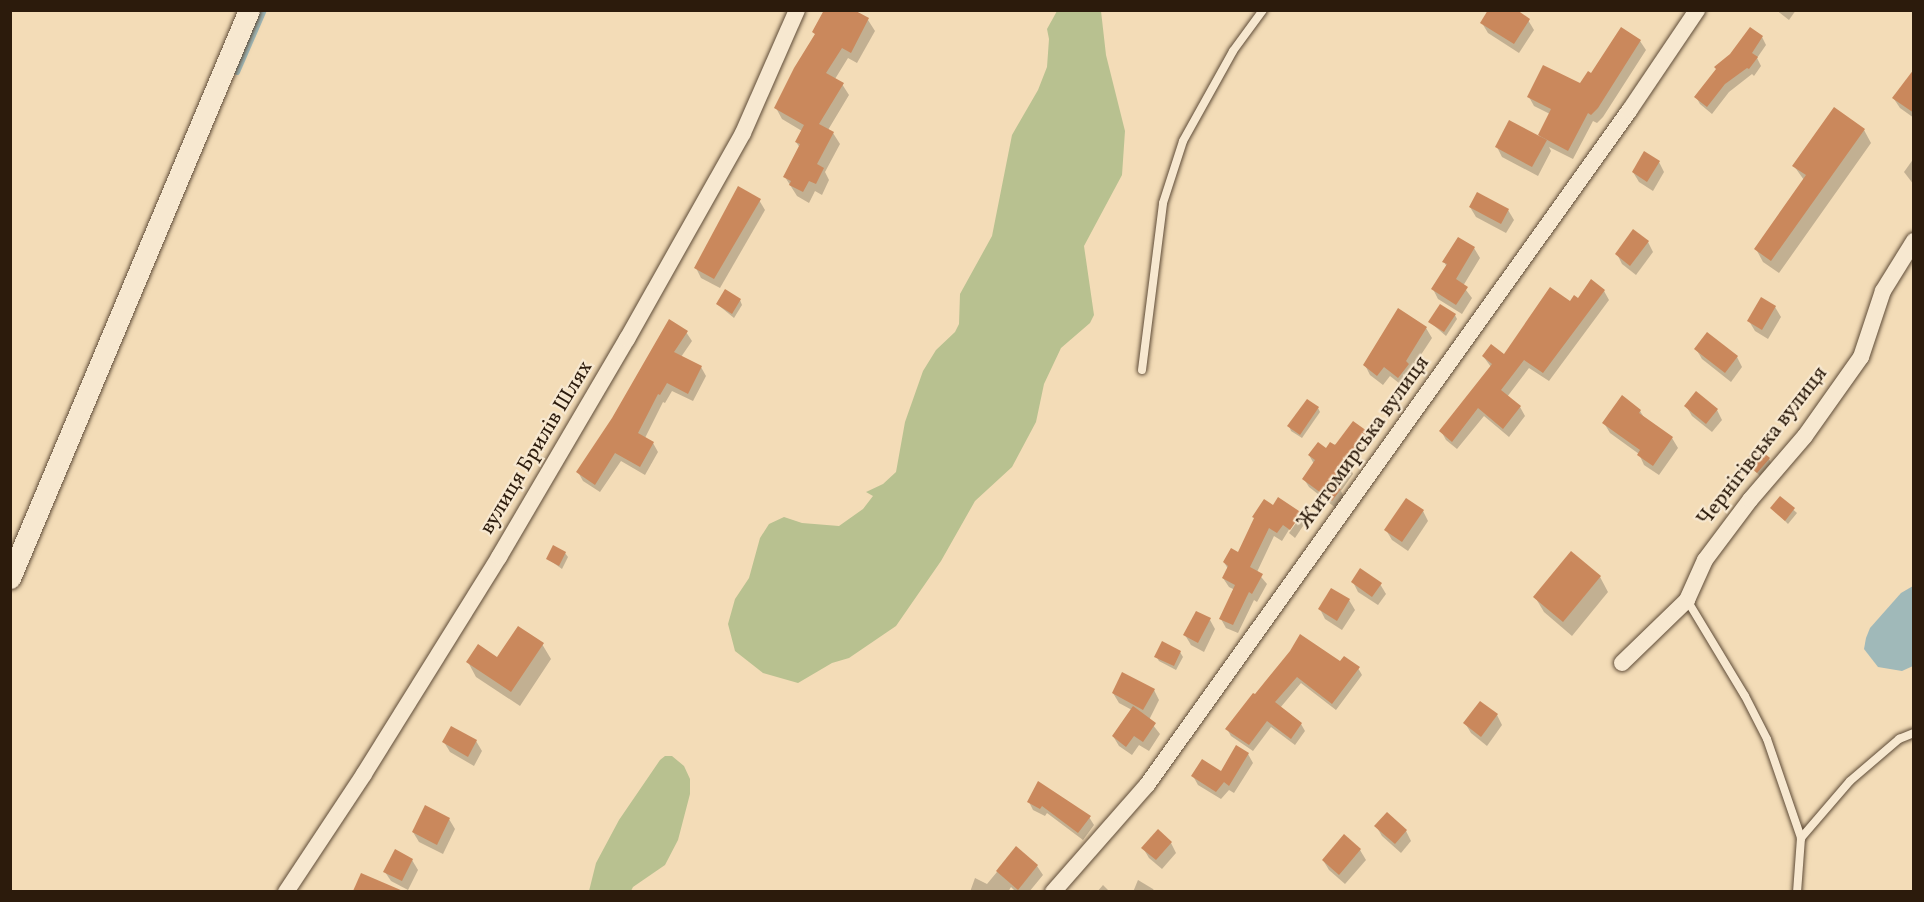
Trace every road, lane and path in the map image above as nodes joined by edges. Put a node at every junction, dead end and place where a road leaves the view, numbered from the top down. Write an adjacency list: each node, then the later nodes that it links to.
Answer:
1 (249, 10): 7 (street)
2 (797, 10): 12 (street, вулиця Брилів Шлях)
3 (1263, 10): 6 (lane)
4 (1697, 10): 13 (street, Житомирська вулиця)
5 (1914, 241): 8 (street, Чернігівська вулиця)
6 (1142, 370)
7 (10, 578)
8 (1687, 600): 9 (street, Чернігівська вулиця); 11 (lane)
9 (1623, 663)
10 (1914, 733): 11 (lane)
11 (1801, 838): 14 (lane)
12 (286, 891)
13 (1053, 891)
14 (1797, 891)

